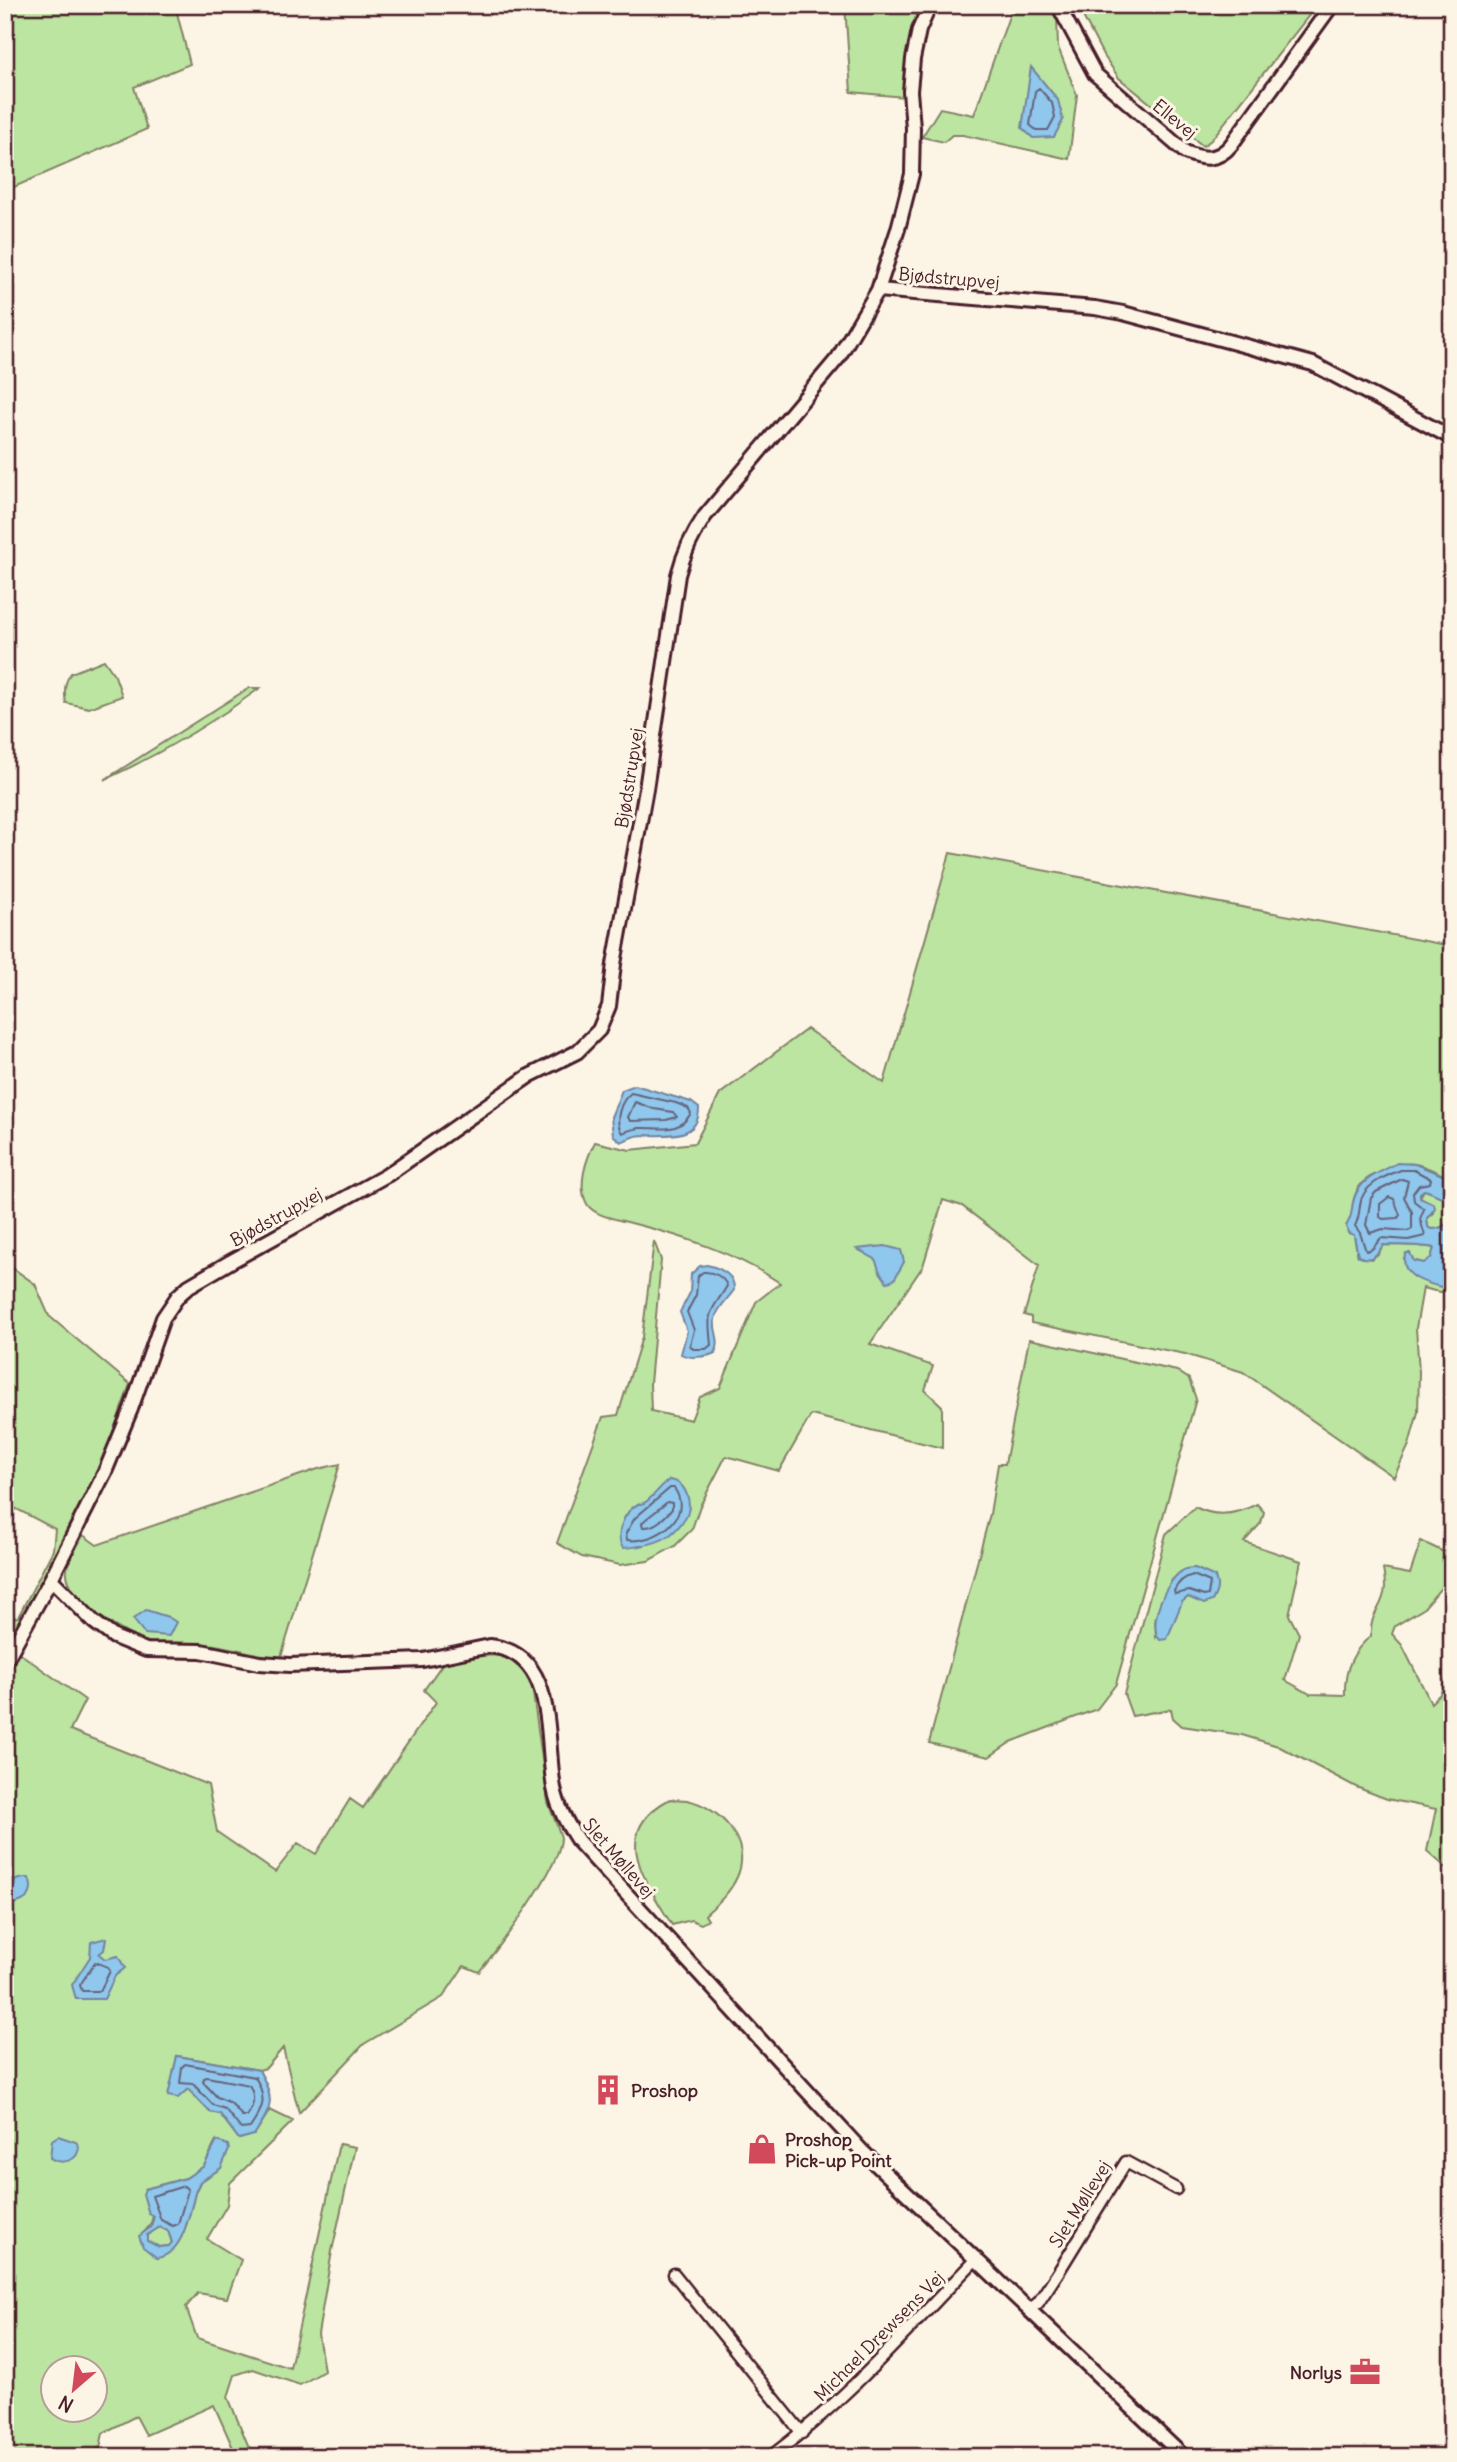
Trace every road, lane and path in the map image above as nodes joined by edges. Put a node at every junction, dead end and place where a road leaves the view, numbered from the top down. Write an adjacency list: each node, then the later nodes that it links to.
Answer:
1 (930, 5): 4 (street)
2 (1058, 5): 3 (street, Ellevej)
3 (1332, 5)
4 (877, 290): 5 (street, Bjødstrupvej); 6 (street, Bjødstrupvej)
5 (1452, 438)
6 (51, 1579): 7 (street, Bjødstrupvej); 9 (street, Slet Møllevej)
7 (5, 1661)
8 (1176, 2189): 11 (street, Slet Møllevej)
9 (977, 2258): 11 (street, Slet Møllevej); 12 (street, Michael Drewsens Vej)
10 (674, 2274): 12 (street)
11 (1030, 2309): 14 (street, Slet Møllevej)
12 (802, 2433): 13 (street, Michael Drewsens Vej)
13 (770, 2457)
14 (1184, 2457)

